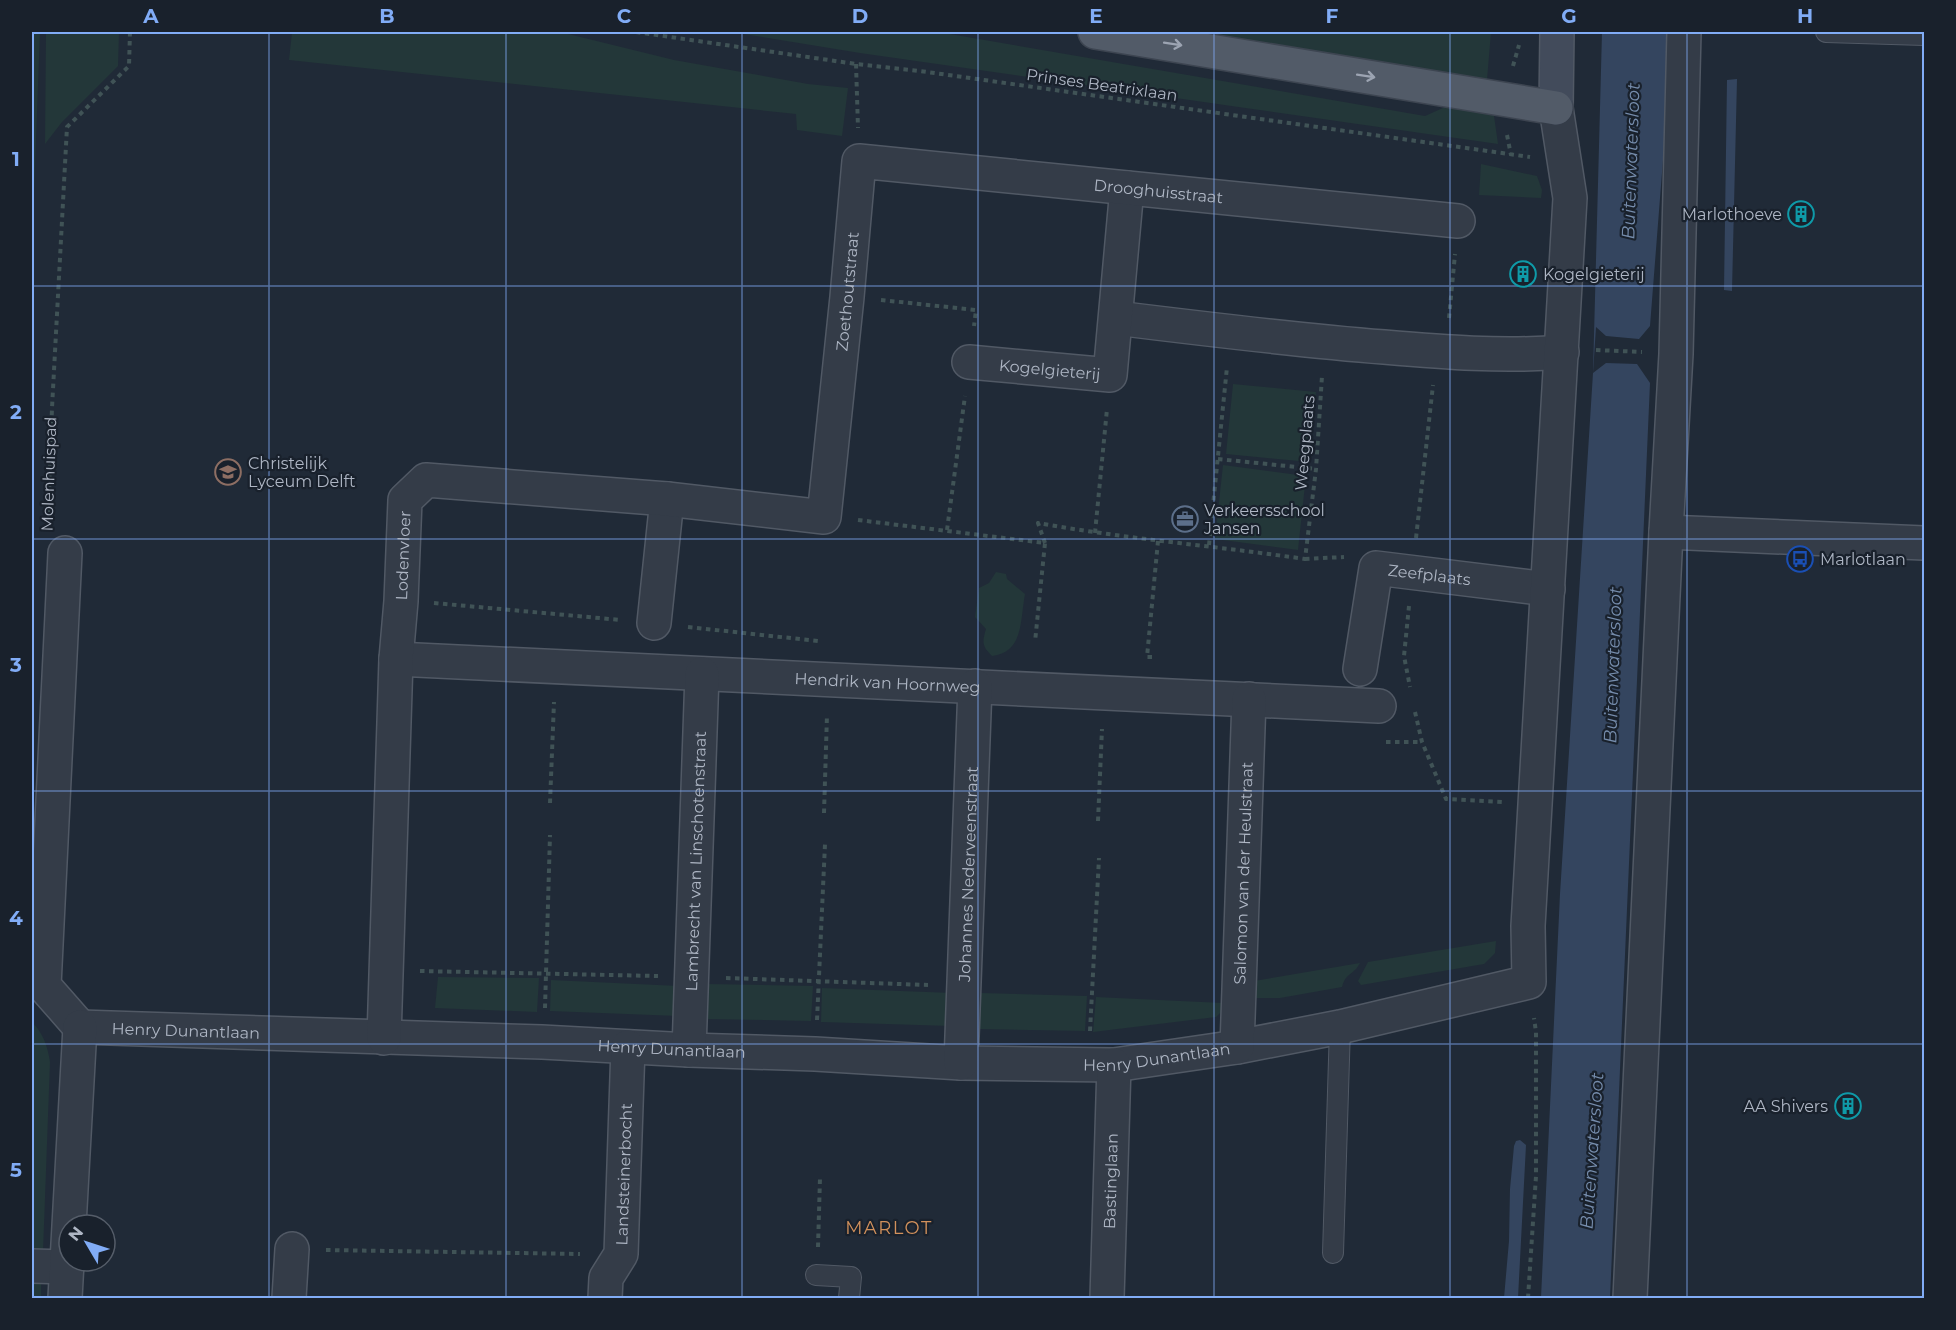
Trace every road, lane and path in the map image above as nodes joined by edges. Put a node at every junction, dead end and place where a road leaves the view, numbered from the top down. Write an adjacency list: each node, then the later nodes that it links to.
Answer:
1 (130, 32): 32 (path, Molenhuispad)
2 (636, 32): 8 (path, Prinses Beatrixlaan)
3 (1095, 32): 9 (main road, one-way to 9)
4 (1557, 32): 9 (street)
5 (1684, 32): 26 (street)
6 (1826, 32): 7 (lane)
7 (1924, 35)
8 (856, 64): 10 (path); 11 (path, Prinses Beatrixlaan)
9 (1556, 108): 11 (street)
10 (859, 161): 12 (street, Drooghuisstraat); 25 (street, Zoethoutstraat)
11 (1564, 162): 17 (street)
12 (1127, 188): 13 (street, Drooghuisstraat); 14 (street, Kogelgieterij)
13 (1458, 221): 18 (path)
14 (1116, 318): 15 (street); 21 (street, Kogelgieterij)
15 (1230, 333): 16 (street); 22 (path)
16 (1324, 342): 18 (street); 23 (path, Weegplaats)
17 (1575, 351): 18 (street); 19 (path); 34 (street)
18 (1441, 352): 33 (path)
19 (1645, 352)
20 (969, 362): 21 (street, Kogelgieterij)
21 (1110, 375): 27 (path)
22 (1218, 459): 23 (path); 31 (path)
23 (1316, 469): 31 (path, Weegplaats)
24 (668, 500): 25 (street, Lodenvloer); 35 (street, Lodenvloer); 36 (street)
25 (824, 517): 29 (path)
26 (1666, 532): 30 (street); 85 (street)
27 (1095, 533): 28 (path); 29 (path)
28 (1158, 541): 31 (path); 39 (path)
29 (1045, 543): 38 (path)
30 (1924, 543)
31 (1209, 545)
32 (65, 553): 59 (street, Molenhuispad)
33 (1413, 572): 34 (street, Zeefplaats); 42 (street, Zeefplaats); 46 (path)
34 (1548, 589): 52 (street)
35 (401, 601): 36 (path); 40 (street, Lodenvloer)
36 (654, 623): 37 (path)
37 (820, 641)
38 (1035, 642)
39 (1158, 658)
40 (396, 659): 41 (street, Hendrik van Hoornweg); 63 (street, Lodenvloer)
41 (556, 666): 43 (street, Hendrik van Hoornweg); 51 (path)
42 (1360, 669)
43 (702, 674): 44 (street, Hendrik van Hoornweg); 66 (street, Lambrecht van Linschotenstraat)
44 (829, 679): 45 (street, Hendrik van Hoornweg); 53 (path)
45 (975, 686): 47 (street, Hendrik van Hoornweg); 68 (street, Johannes Nederveenstraat)
46 (1410, 688)
47 (1103, 692): 48 (street, Hendrik van Hoornweg); 54 (path)
48 (1249, 699): 49 (street, Hendrik van Hoornweg); 65 (street, Salomon van der Heulstraat)
49 (1379, 706)
50 (1415, 710): 52 (path)
51 (550, 803)
52 (1535, 805): 58 (street)
53 (824, 813)
54 (1098, 821)
55 (550, 835): 60 (path)
56 (825, 844): 67 (path)
57 (1099, 858): 69 (path)
58 (1529, 982): 62 (street, Henry Dunantlaan); 84 (path)
59 (38, 986): 61 (street, Molenhuispad)
60 (545, 1016)
61 (80, 1027): 63 (street, Henry Dunantlaan); 71 (street)
62 (1340, 1027): 65 (street, Henry Dunantlaan); 73 (lane)
63 (384, 1038): 64 (street, Henry Dunantlaan)
64 (628, 1047): 66 (street, Henry Dunantlaan); 74 (street, Landsteinerbocht)
65 (1237, 1047): 69 (street, Henry Dunantlaan)
66 (690, 1050): 67 (street, Henry Dunantlaan)
67 (815, 1054): 68 (street, Henry Dunantlaan)
68 (961, 1063): 69 (street, Henry Dunantlaan)
69 (1101, 1065): 83 (street, Bastinglaan)
70 (820, 1178): 78 (path)
71 (70, 1213)
72 (292, 1249): 74 (path); 80 (street)
73 (1333, 1253)
74 (621, 1254): 81 (street, Landsteinerbocht)
75 (32, 1266): 76 (street)
76 (57, 1267)
77 (67, 1273): 79 (street)
78 (816, 1275): 82 (lane)
79 (65, 1299)
80 (289, 1299)
81 (605, 1299)
82 (849, 1299)
83 (1107, 1299)
84 (1528, 1299)
85 (1630, 1299)

